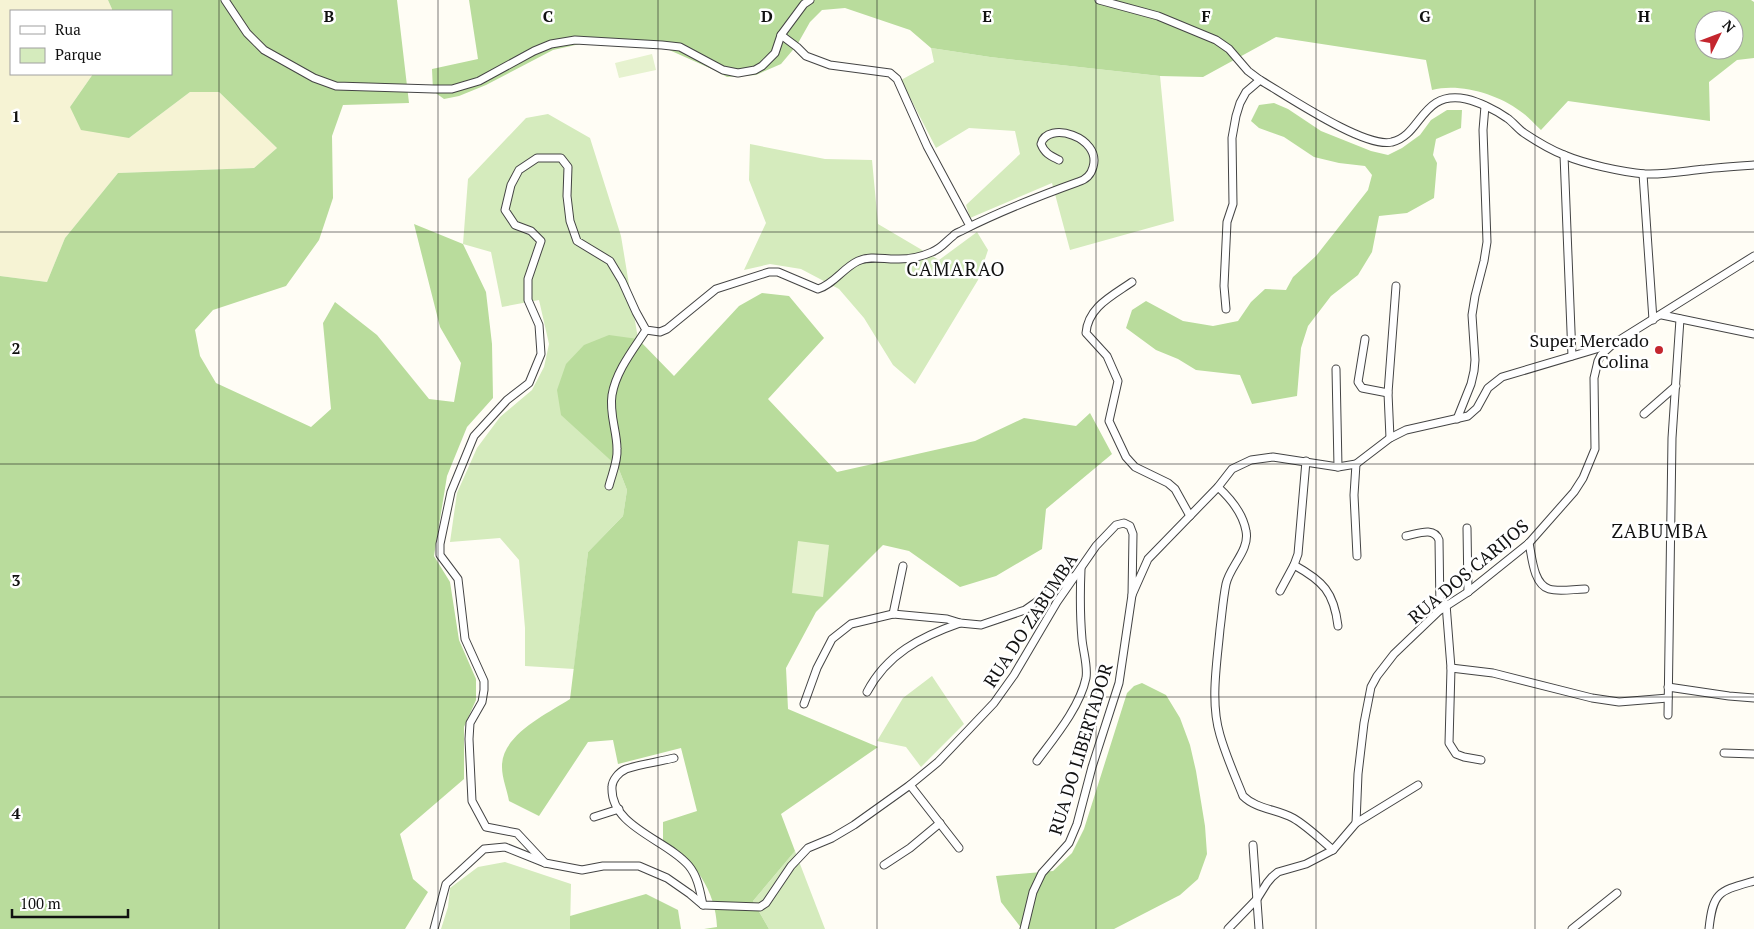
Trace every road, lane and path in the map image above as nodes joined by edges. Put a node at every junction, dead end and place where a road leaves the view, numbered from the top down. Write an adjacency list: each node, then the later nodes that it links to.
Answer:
1 (225, 0): 4 (street)
2 (810, 0): 4 (street)
3 (1099, 0): 5 (street)
4 (781, 35): 11 (street)
5 (1260, 80): 6 (street); 15 (street)
6 (1485, 106): 7 (street); 28 (street)
7 (1564, 155): 10 (street); 23 (street)
8 (1059, 160): 11 (street)
9 (1754, 165): 10 (street)
10 (1644, 174): 18 (street)
11 (970, 226): 19 (street)
12 (1754, 256): 16 (street, RUA DOS CARIJOS)
13 (1132, 282): 35 (street)
14 (1396, 286): 26 (street)
15 (1226, 309)
16 (1662, 315): 17 (street); 18 (street, RUA DOS CARIJOS)
17 (1680, 319): 20 (street); 25 (street)
18 (1653, 320): 22 (street, RUA DOS CARIJOS)
19 (646, 330): 33 (street); 73 (street)
20 (1754, 334)
21 (1365, 339): 26 (street)
22 (1613, 344): 23 (street); 38 (street, RUA DOS CARIJOS)
23 (1572, 356): 28 (street)
24 (1336, 369): 32 (street)
25 (1676, 386): 27 (street); 53 (street)
26 (1388, 393): 29 (street)
27 (1644, 414)
28 (1457, 419): 29 (street)
29 (1390, 438): 31 (street)
30 (1306, 461): 32 (street); 34 (street); 41 (street)
31 (1356, 464): 32 (street); 39 (street)
32 (1338, 467)
33 (608, 486)
34 (1218, 487): 35 (street); 72 (street)
35 (1190, 516): 46 (street)
36 (1467, 528): 45 (street)
37 (1406, 536): 48 (street)
38 (1529, 543): 43 (street); 45 (street, RUA DOS CARIJOS)
39 (1357, 556)
40 (903, 566): 49 (street)
41 (1294, 566): 44 (street); 51 (street)
42 (1078, 572): 46 (street, RUA DO ZABUMBA); 50 (street); 63 (street); 64 (street, RUA DO ZABUMBA)
43 (1585, 589)
44 (1280, 591)
45 (1468, 592): 47 (street, RUA DOS CARIJOS)
46 (1132, 595): 80 (street, RUA DO LIBERTADOR)
47 (1446, 604): 48 (street, RUA DOS CARIJOS); 52 (street)
48 (1440, 610): 69 (street, RUA DOS CARIJOS)
49 (893, 614): 50 (street); 57 (street)
50 (960, 623): 54 (street)
51 (1338, 626)
52 (1451, 668): 55 (street); 62 (street)
53 (1668, 687): 55 (street); 56 (street)
54 (867, 692)
55 (1668, 698): 58 (street)
56 (1754, 698)
57 (804, 704)
58 (1668, 715)
59 (1724, 753): 60 (street)
60 (1754, 754)
61 (674, 758): 66 (street)
62 (1481, 760)
63 (1037, 761)
64 (910, 785): 68 (street); 78 (street, RUA DO ZABUMBA)
65 (1418, 785): 69 (street)
66 (619, 809): 67 (street); 78 (street)
67 (594, 816)
68 (940, 823): 71 (street); 74 (street)
69 (1356, 823): 72 (street)
70 (1253, 845): 77 (street)
71 (959, 848)
72 (1332, 850): 77 (street)
73 (545, 863): 78 (street); 79 (street)
74 (884, 865)
75 (1754, 881): 84 (street)
76 (1617, 893): 83 (street)
77 (1258, 900): 81 (street); 82 (street)
78 (703, 905)
79 (434, 929)
80 (1024, 929)
81 (1228, 929)
82 (1259, 929)
83 (1572, 929)
84 (1709, 929)

